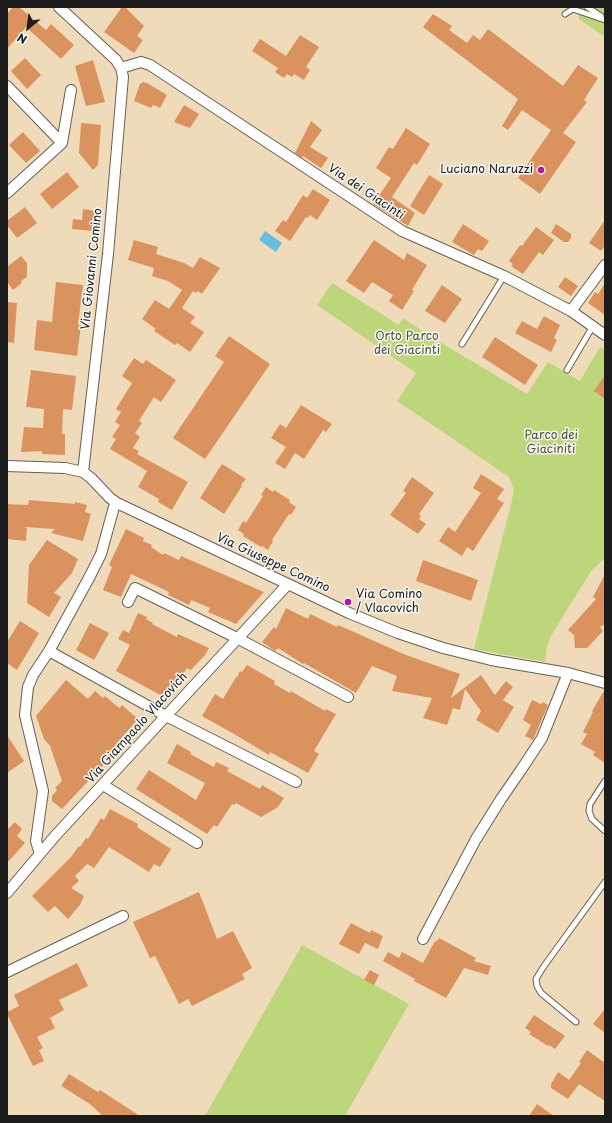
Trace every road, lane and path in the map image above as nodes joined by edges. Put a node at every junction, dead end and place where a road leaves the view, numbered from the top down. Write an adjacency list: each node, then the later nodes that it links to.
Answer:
1 (59, 7): 5 (street)
2 (587, 7): 4 (lane)
3 (565, 14): 4 (lane)
4 (605, 19)
5 (121, 68): 11 (street, Via dei Giacinti); 18 (street, Via Giovanni Comino)
6 (7, 86): 8 (street)
7 (71, 90): 8 (street)
8 (62, 143): 9 (street)
9 (7, 193)
10 (605, 265): 12 (street)
11 (504, 276): 12 (street, Via dei Giacinti); 15 (lane)
12 (571, 311): 13 (street, Via dei Giacinti)
13 (593, 326): 14 (street, Via dei Giacinti); 16 (lane)
14 (604, 333)
15 (462, 344)
16 (567, 370)
17 (7, 466): 18 (street)
18 (84, 472): 19 (street, Via Giuseppe Comino)
19 (117, 503): 20 (street, Via Giuseppe Comino); 23 (street)
20 (288, 584): 22 (street, Via Giampaolo Vlacovich); 24 (street, Via Giuseppe Comino)
21 (128, 602): 22 (street)
22 (237, 638): 26 (street); 27 (street, Via Giampaolo Vlacovich)
23 (49, 651): 27 (street); 33 (street)
24 (568, 673): 25 (street, Via Giuseppe Comino); 37 (street)
25 (605, 683)
26 (348, 696)
27 (166, 716): 29 (street); 30 (street, Via Giampaolo Vlacovich)
28 (605, 781): 31 (lane)
29 (296, 782)
30 (103, 785): 32 (street); 33 (street, Via Giampaolo Vlacovich)
31 (605, 831)
32 (197, 843)
33 (40, 854): 35 (street, Via Giampaolo Vlacovich)
34 (605, 882): 39 (lane)
35 (7, 893)
36 (123, 916): 38 (street)
37 (423, 940)
38 (7, 972)
39 (576, 1022)

